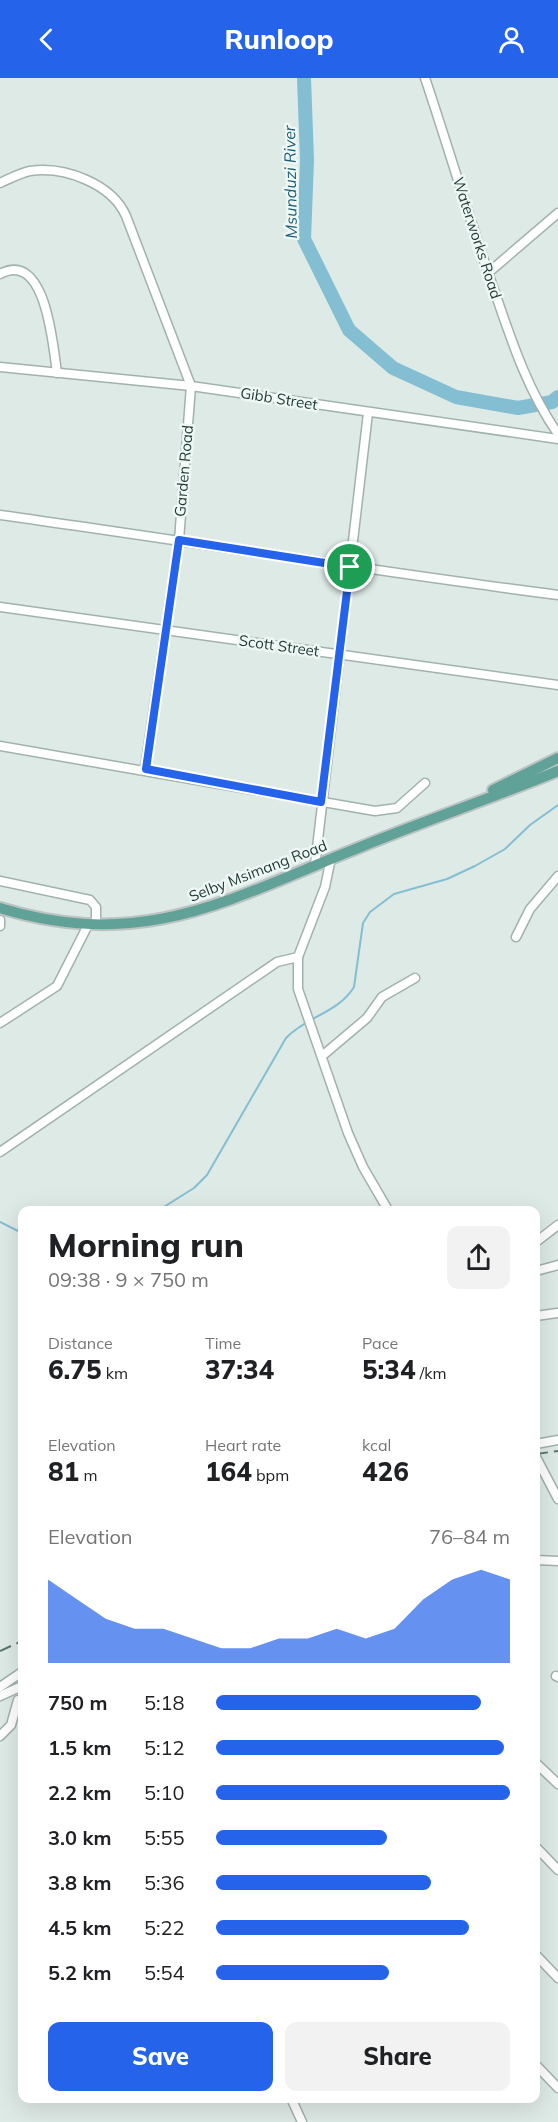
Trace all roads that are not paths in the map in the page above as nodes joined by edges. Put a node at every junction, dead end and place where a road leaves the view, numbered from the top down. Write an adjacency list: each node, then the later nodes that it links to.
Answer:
1 (425, 78): 4 (street, Waterworks Road)
2 (0, 183): 8 (street)
3 (558, 213): 4 (street)
4 (488, 273): 10 (street, Waterworks Road)
5 (0, 274): 7 (street)
6 (0, 367): 7 (street, Gibb Street)
7 (57, 373): 8 (street, Gibb Street)
8 (191, 386): 9 (street, Gibb Street); 12 (street, Garden Road)
9 (368, 413): 10 (street, Gibb Street); 13 (street)
10 (558, 437)
11 (0, 515): 12 (street)
12 (179, 540): 13 (street); 16 (street, Garden Road)
13 (350, 567): 14 (street); 17 (street)
14 (558, 595)
15 (0, 607): 16 (street, Scott Street)
16 (165, 631): 17 (street, Scott Street); 21 (street, Garden Road)
17 (338, 654): 18 (street, Scott Street); 24 (street)
18 (558, 685)
19 (0, 746): 21 (street)
20 (558, 758): 25 (main road, Selby Msimang Road)
21 (146, 769): 24 (street)
22 (558, 771): 25 (main road, Selby Msimang Road)
23 (425, 783): 24 (street)
24 (321, 802): 27 (street)
25 (450, 811): 26 (main road, Selby Msimang Road)
26 (331, 858): 27 (main road, Selby Msimang Road); 37 (street)
27 (315, 865): 34 (main road, Selby Msimang Road)
28 (558, 876): 30 (street)
29 (0, 881): 34 (street)
30 (550, 885): 31 (street); 36 (street)
31 (558, 892)
32 (0, 908): 34 (main road, Selby Msimang Road)
33 (0, 920): 35 (street)
34 (92, 925): 39 (street)
35 (0, 926)
36 (516, 937)
37 (298, 957): 40 (street); 41 (street)
38 (415, 978): 40 (street)
39 (0, 1023)
40 (321, 1056): 42 (street)
41 (0, 1152)
42 (386, 1206)
43 (558, 1225): 44 (street)
44 (540, 1239)
45 (558, 1265): 46 (street)
46 (540, 1270)
47 (557, 1313): 48 (street)
48 (540, 1315)
49 (558, 1440): 50 (street)
50 (540, 1443)
51 (540, 1465): 52 (street)
52 (558, 1499)
53 (540, 1560): 54 (street)
54 (558, 1561)
55 (18, 1675): 56 (street)
56 (0, 1687)
57 (18, 1688): 58 (street)
58 (0, 1696)
59 (18, 1707): 60 (street)
60 (0, 1736)
61 (540, 1767): 62 (street)
62 (558, 1784)
63 (540, 1851): 64 (street)
64 (558, 1870)
65 (540, 1959): 66 (street)
66 (558, 1978)
67 (540, 2069): 68 (street)
68 (558, 2088)
69 (293, 2103): 70 (street)
70 (302, 2122)

